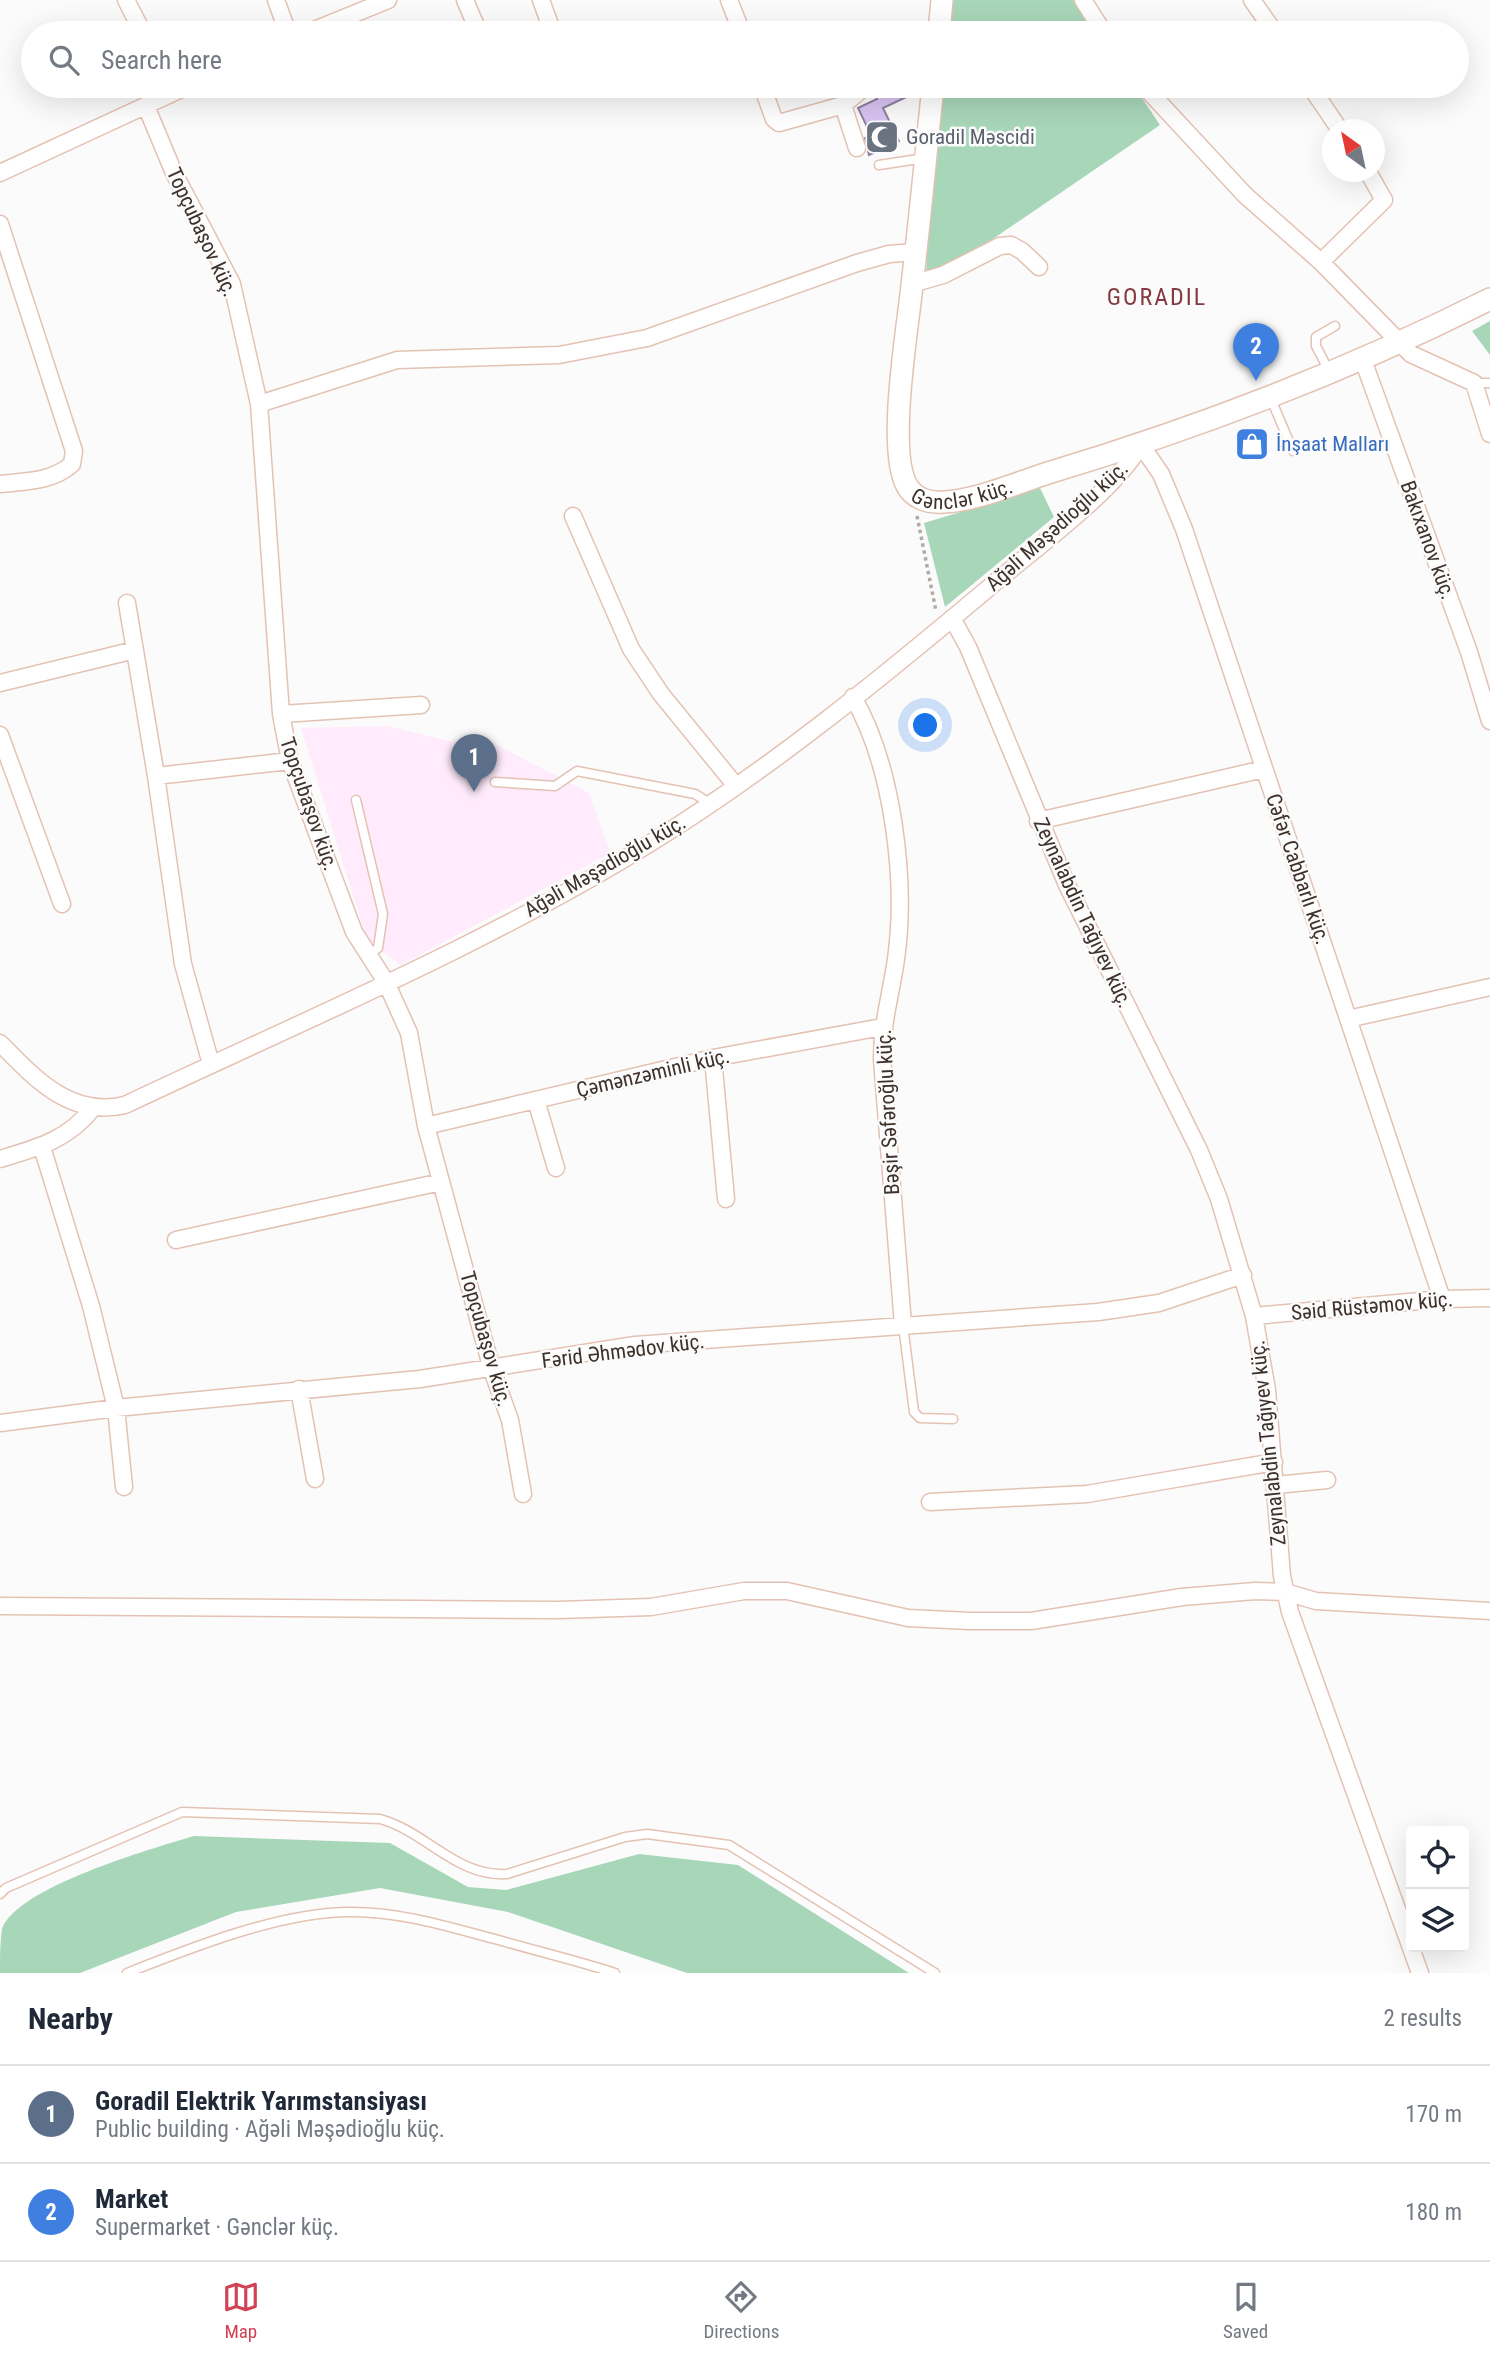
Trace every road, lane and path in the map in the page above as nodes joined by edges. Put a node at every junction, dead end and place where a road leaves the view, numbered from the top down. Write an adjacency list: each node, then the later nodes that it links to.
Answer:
1 (126, 0): 10 (street)
2 (276, 0): 11 (street)
3 (388, 0): 12 (street)
4 (465, 0): 13 (street)
5 (541, 0): 14 (street)
6 (729, 0): 15 (street)
7 (942, 0): 16 (street)
8 (1083, 0): 17 (street)
9 (1252, 0): 18 (street)
10 (137, 21)
11 (284, 21)
12 (336, 21)
13 (473, 21)
14 (549, 21)
15 (737, 21)
16 (940, 21)
17 (1096, 21)
18 (1267, 21)
19 (160, 98): 26 (street)
20 (766, 98): 25 (street)
21 (851, 98): 25 (street)
22 (932, 98): 29 (street, Gənclər küç.)
23 (1155, 98): 35 (street)
24 (1318, 98): 27 (street)
25 (843, 105): 28 (street)
26 (146, 106): 31 (street); 45 (street, Topçubaşov küç.)
27 (1332, 119)
28 (857, 148)
29 (925, 159): 30 (lane); 34 (street, Gənclər küç.)
30 (879, 165)
31 (0, 173)
32 (1374, 182): 35 (street)
33 (0, 224): 49 (street)
34 (915, 252): 37 (street, Gənclər küç.); 45 (street)
35 (1321, 262): 40 (street)
36 (1039, 267): 37 (street)
37 (912, 284): 50 (street, Gənclər küç.)
38 (1490, 299): 40 (street, Gənclər küç.)
39 (1335, 326): 42 (lane)
40 (1400, 343): 41 (street, Gənclər küç.); 43 (street)
41 (1363, 360): 42 (street, Gənclər küç.); 59 (street, Bakıxanov küç.)
42 (1331, 374): 44 (street, Gənclər küç.)
43 (1482, 383): 46 (street)
44 (1271, 399): 47 (street, Gənclər küç.); 48 (lane)
45 (260, 404): 58 (street, Topçubaşov küç.)
46 (1490, 434)
47 (1141, 445): 50 (street, Gənclər küç.); 53 (street, Ağəli Məşədioğlu küç.); 62 (street, Cəfər Cabbarlı küç.)
48 (1293, 451)
49 (0, 484)
50 (917, 496): 53 (path)
51 (573, 516): 65 (street)
52 (127, 603): 54 (street)
53 (949, 620): 56 (street, Ağəli Məşədioğlu küç.); 68 (street, Zeynalabdin Tağıyev küç.)
54 (135, 650): 55 (street); 63 (street)
55 (0, 683)
56 (853, 697): 65 (street, Ağəli Məşədioğlu küç.); 74 (street, Bəşir Səfəroğlu küç.)
57 (421, 705): 58 (street)
58 (281, 714): 61 (street, Topçubaşov küç.)
59 (1490, 721)
60 (0, 735): 69 (street)
61 (290, 761): 63 (street); 70 (street, Topçubaşov küç.)
62 (1264, 769): 68 (street); 73 (street, Cəfər Cabbarlı küç.)
63 (156, 776): 77 (street)
64 (495, 782): 67 (lane)
65 (736, 786): 67 (street, Ağəli Məşədioğlu küç.)
66 (356, 800): 70 (lane)
67 (711, 804): 71 (street, Ağəli Məşədioğlu küç.)
68 (1038, 821): 87 (street, Zeynalabdin Tağıyev küç.)
69 (62, 904)
70 (368, 956): 71 (street, Topçubaşov küç.)
71 (386, 982): 77 (street, Ağəli Məşədioğlu küç.); 80 (street, Topçubaşov küç.)
72 (1490, 987): 73 (street)
73 (1348, 1019): 89 (street, Cəfər Cabbarlı küç.)
74 (881, 1027): 76 (street, Çəmənzəminli küç.); 91 (street, Bəşir Səfəroğlu küç.)
75 (0, 1043): 79 (street, Ağəli Məşədioğlu küç.)
76 (713, 1058): 78 (street, Çəmənzəminli küç.); 85 (street)
77 (211, 1064): 79 (street, Ağəli Məşədioğlu küç.)
78 (536, 1100): 80 (street, Çəmənzəminli küç.); 83 (street)
79 (93, 1108): 81 (street)
80 (426, 1126): 84 (street, Topçubaşov küç.)
81 (42, 1147): 82 (street); 94 (street)
82 (0, 1159)
83 (556, 1168)
84 (441, 1182): 86 (street); 92 (street, Topçubaşov küç.)
85 (726, 1199)
86 (176, 1240)
87 (1243, 1275): 90 (street, Zeynalabdin Tağıyev küç.); 91 (street, Fərid Əhmədov küç.)
88 (1490, 1298): 89 (street, Səid Rüstəmov küç.)
89 (1442, 1299): 90 (street, Səid Rüstəmov küç.)
90 (1254, 1315): 97 (street, Zeynalabdin Tağıyev küç.)
91 (902, 1325): 92 (street, Fərid Əhmədov küç.); 95 (lane)
92 (492, 1370): 93 (street, Fərid Əhmədov küç.); 102 (street, Topçubaşov küç.)
93 (299, 1389): 94 (street, Fərid Əhmədov küç.); 98 (street)
94 (116, 1408): 96 (street, Fərid Əhmədov küç.); 101 (street)
95 (953, 1419)
96 (0, 1423)
97 (1274, 1462): 100 (street, Zeynalabdin Tağıyev küç.); 103 (street)
98 (316, 1479)
99 (1327, 1480): 100 (street)
100 (1276, 1485): 104 (street, Zeynalabdin Tağıyev küç.)
101 (124, 1487)
102 (523, 1494)
103 (930, 1502)
104 (1285, 1592): 105 (street); 106 (street); 111 (street, Zeynalabdin Tağıyev küç.)
105 (0, 1606)
106 (1490, 1611)
107 (0, 1894): 110 (lane)
108 (127, 1973): 109 (lane)
109 (615, 1973)
110 (935, 1973)
111 (1420, 1973)

